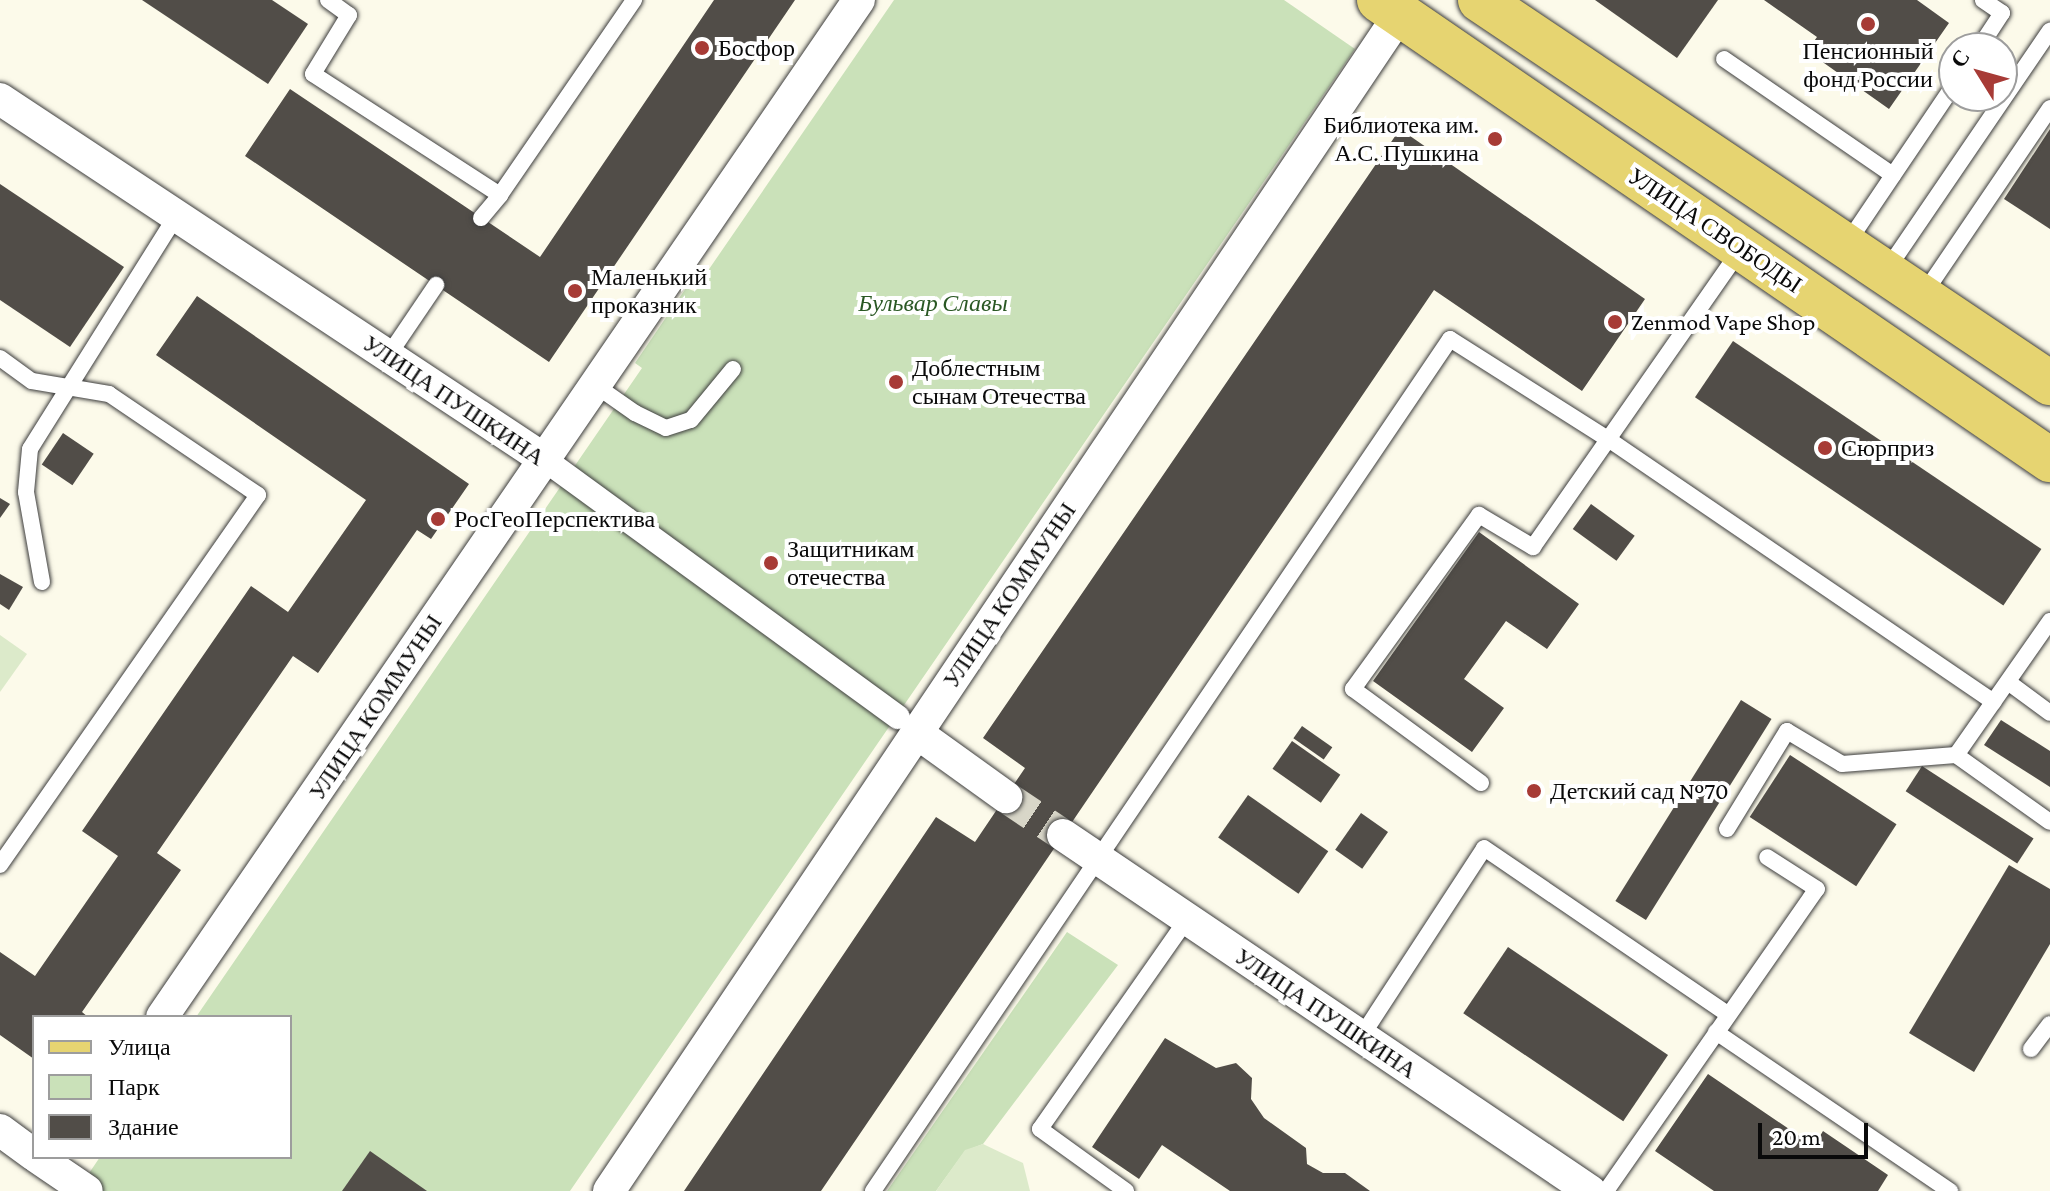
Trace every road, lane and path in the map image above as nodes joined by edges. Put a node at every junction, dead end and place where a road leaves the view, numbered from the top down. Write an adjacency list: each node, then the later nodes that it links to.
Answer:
1 (328, 0): 14 (lane)
2 (634, 0): 14 (lane)
3 (859, 0): 26 (street, УЛИЦА КОММУНЫ)
4 (1480, 0): 17 (main road)
5 (1983, 0): 8 (lane)
6 (1396, 5): 18 (main road, УЛИЦА СВОБОДЫ); 36 (street, УЛИЦА КОММУНЫ)
7 (2050, 31): 19 (lane)
8 (1990, 32)
9 (1724, 59): 13 (lane)
10 (0, 99): 15 (street, УЛИЦА ПУШКИНА)
11 (2050, 108): 21 (lane)
12 (1938, 109): 13 (lane)
13 (1893, 175): 17 (lane)
14 (500, 195): 16 (lane)
15 (176, 216): 22 (street, УЛИЦА ПУШКИНА); 27 (lane)
16 (481, 218)
17 (1845, 246): 19 (main road)
18 (1742, 248): 28 (lane); 30 (main road, УЛИЦА СВОБОДЫ)
19 (1885, 273): 21 (main road)
20 (436, 285): 22 (lane)
21 (1922, 297): 25 (main road)
22 (388, 356): 29 (street, УЛИЦА ПУШКИНА)
23 (0, 358): 27 (lane)
24 (733, 369): 26 (lane)
25 (2050, 383)
26 (595, 385): 29 (street, УЛИЦА КОММУНЫ)
27 (68, 387): 31 (lane); 45 (lane)
28 (1611, 441): 34 (lane); 38 (lane); 44 (lane)
29 (544, 459): 36 (street, УЛИЦА ПУШКИНА); 48 (street, УЛИЦА КОММУНЫ)
30 (2050, 460)
31 (42, 582)
32 (2050, 621): 33 (lane)
33 (2008, 682): 34 (lane); 35 (lane)
34 (1994, 702): 37 (lane)
35 (2050, 713)
36 (907, 725): 39 (street, УЛИЦА ПУШКИНА); 58 (street, УЛИЦА КОММУНЫ)
37 (1956, 755): 40 (lane); 41 (lane)
38 (1481, 783)
39 (1006, 797)
40 (2050, 822)
41 (1727, 829)
42 (1063, 835): 44 (street, УЛИЦА ПУШКИНА)
43 (1767, 857): 47 (lane)
44 (1099, 860): 46 (street, УЛИЦА ПУШКИНА); 59 (lane)
45 (0, 865)
46 (1187, 919): 51 (street, УЛИЦА ПУШКИНА); 60 (lane)
47 (1727, 1014): 50 (lane); 51 (lane)
48 (163, 1015)
49 (2050, 1024): 52 (lane)
50 (1716, 1032): 61 (lane); 62 (lane)
51 (1361, 1037): 56 (street, УЛИЦА ПУШКИНА)
52 (2031, 1049)
53 (0, 1130): 54 (street)
54 (32, 1154)
55 (48, 1166): 57 (street)
56 (1572, 1186)
57 (87, 1191)
58 (609, 1191)
59 (873, 1191)
60 (1126, 1191)
61 (1606, 1191)
62 (1950, 1191)

